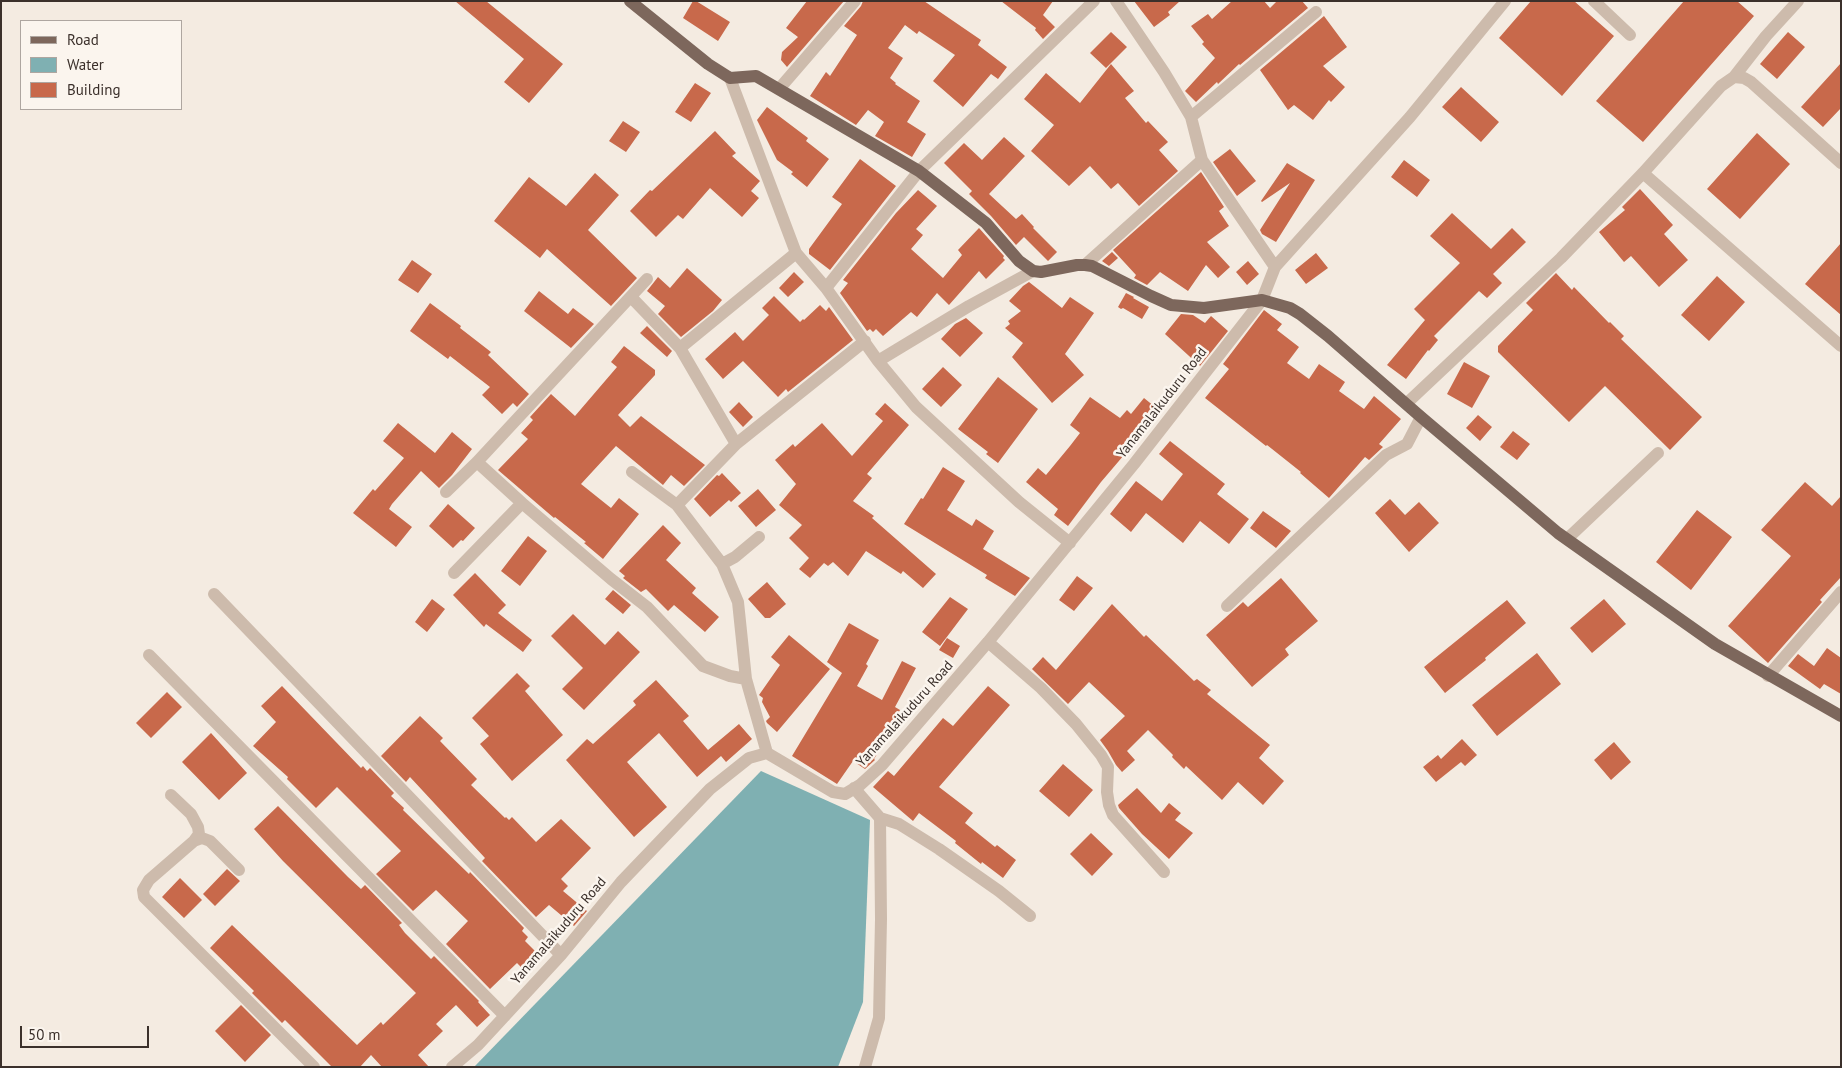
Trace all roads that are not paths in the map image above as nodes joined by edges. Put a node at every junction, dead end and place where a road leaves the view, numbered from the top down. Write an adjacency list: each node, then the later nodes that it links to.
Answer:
1 (630, 1): 11 (main road)
2 (855, 1): 12 (street)
3 (1094, 1): 16 (street)
4 (1116, 1): 13 (street)
5 (1505, 1): 20 (street)
6 (1594, 1): 9 (street)
7 (1798, 1): 10 (street)
8 (1316, 12): 13 (street)
9 (1630, 35)
10 (1734, 77): 15 (street); 17 (street)
11 (730, 78): 12 (main road); 18 (street)
12 (779, 89): 16 (main road)
13 (1191, 117): 14 (street)
14 (1202, 160): 19 (street); 20 (street)
15 (1841, 163)
16 (919, 171): 21 (main road); 23 (street)
17 (1643, 173): 27 (street); 30 (street)
18 (796, 253): 23 (street); 28 (street)
19 (1085, 264): 21 (main road); 25 (main road)
20 (1275, 267): 25 (street, Yanamalaikuduru Road)
21 (1033, 271): 29 (street)
22 (647, 280): 24 (street)
23 (826, 288): 26 (street)
24 (632, 298): 28 (street); 34 (street)
25 (1262, 300): 30 (main road); 41 (street, Yanamalaikuduru Road)
26 (865, 341): 29 (street); 32 (street)
27 (1841, 346)
28 (680, 348): 32 (street)
29 (878, 361): 41 (street)
30 (1407, 404): 31 (main road)
31 (1421, 417): 40 (main road); 46 (street)
32 (736, 444): 38 (street)
33 (1658, 453): 40 (street)
34 (477, 462): 36 (street); 37 (street)
35 (632, 472): 38 (street)
36 (446, 492)
37 (522, 503): 43 (street); 50 (street)
38 (678, 506): 42 (street)
39 (759, 537): 42 (street)
40 (1567, 539): 49 (main road)
41 (1070, 543): 47 (street, Yanamalaikuduru Road)
42 (722, 564): 50 (street)
43 (454, 573)
44 (1841, 592): 49 (street)
45 (214, 594): 60 (street)
46 (1227, 606)
47 (988, 642): 53 (street, Yanamalaikuduru Road); 58 (street)
48 (148, 655): 61 (street)
49 (1768, 676): 51 (main road)
50 (746, 679): 52 (street)
51 (1841, 716)
52 (767, 753): 53 (street); 60 (street, Yanamalaikuduru Road)
53 (854, 788): 55 (street)
54 (171, 795): 56 (street)
55 (880, 818): 59 (street); 64 (street)
56 (194, 841): 57 (street); 62 (street)
57 (239, 870)
58 (1164, 872)
59 (1030, 916)
60 (561, 955): 61 (street, Yanamalaikuduru Road)
61 (505, 1016): 63 (street, Yanamalaikuduru Road)
62 (314, 1067)
63 (452, 1067)
64 (865, 1067)

